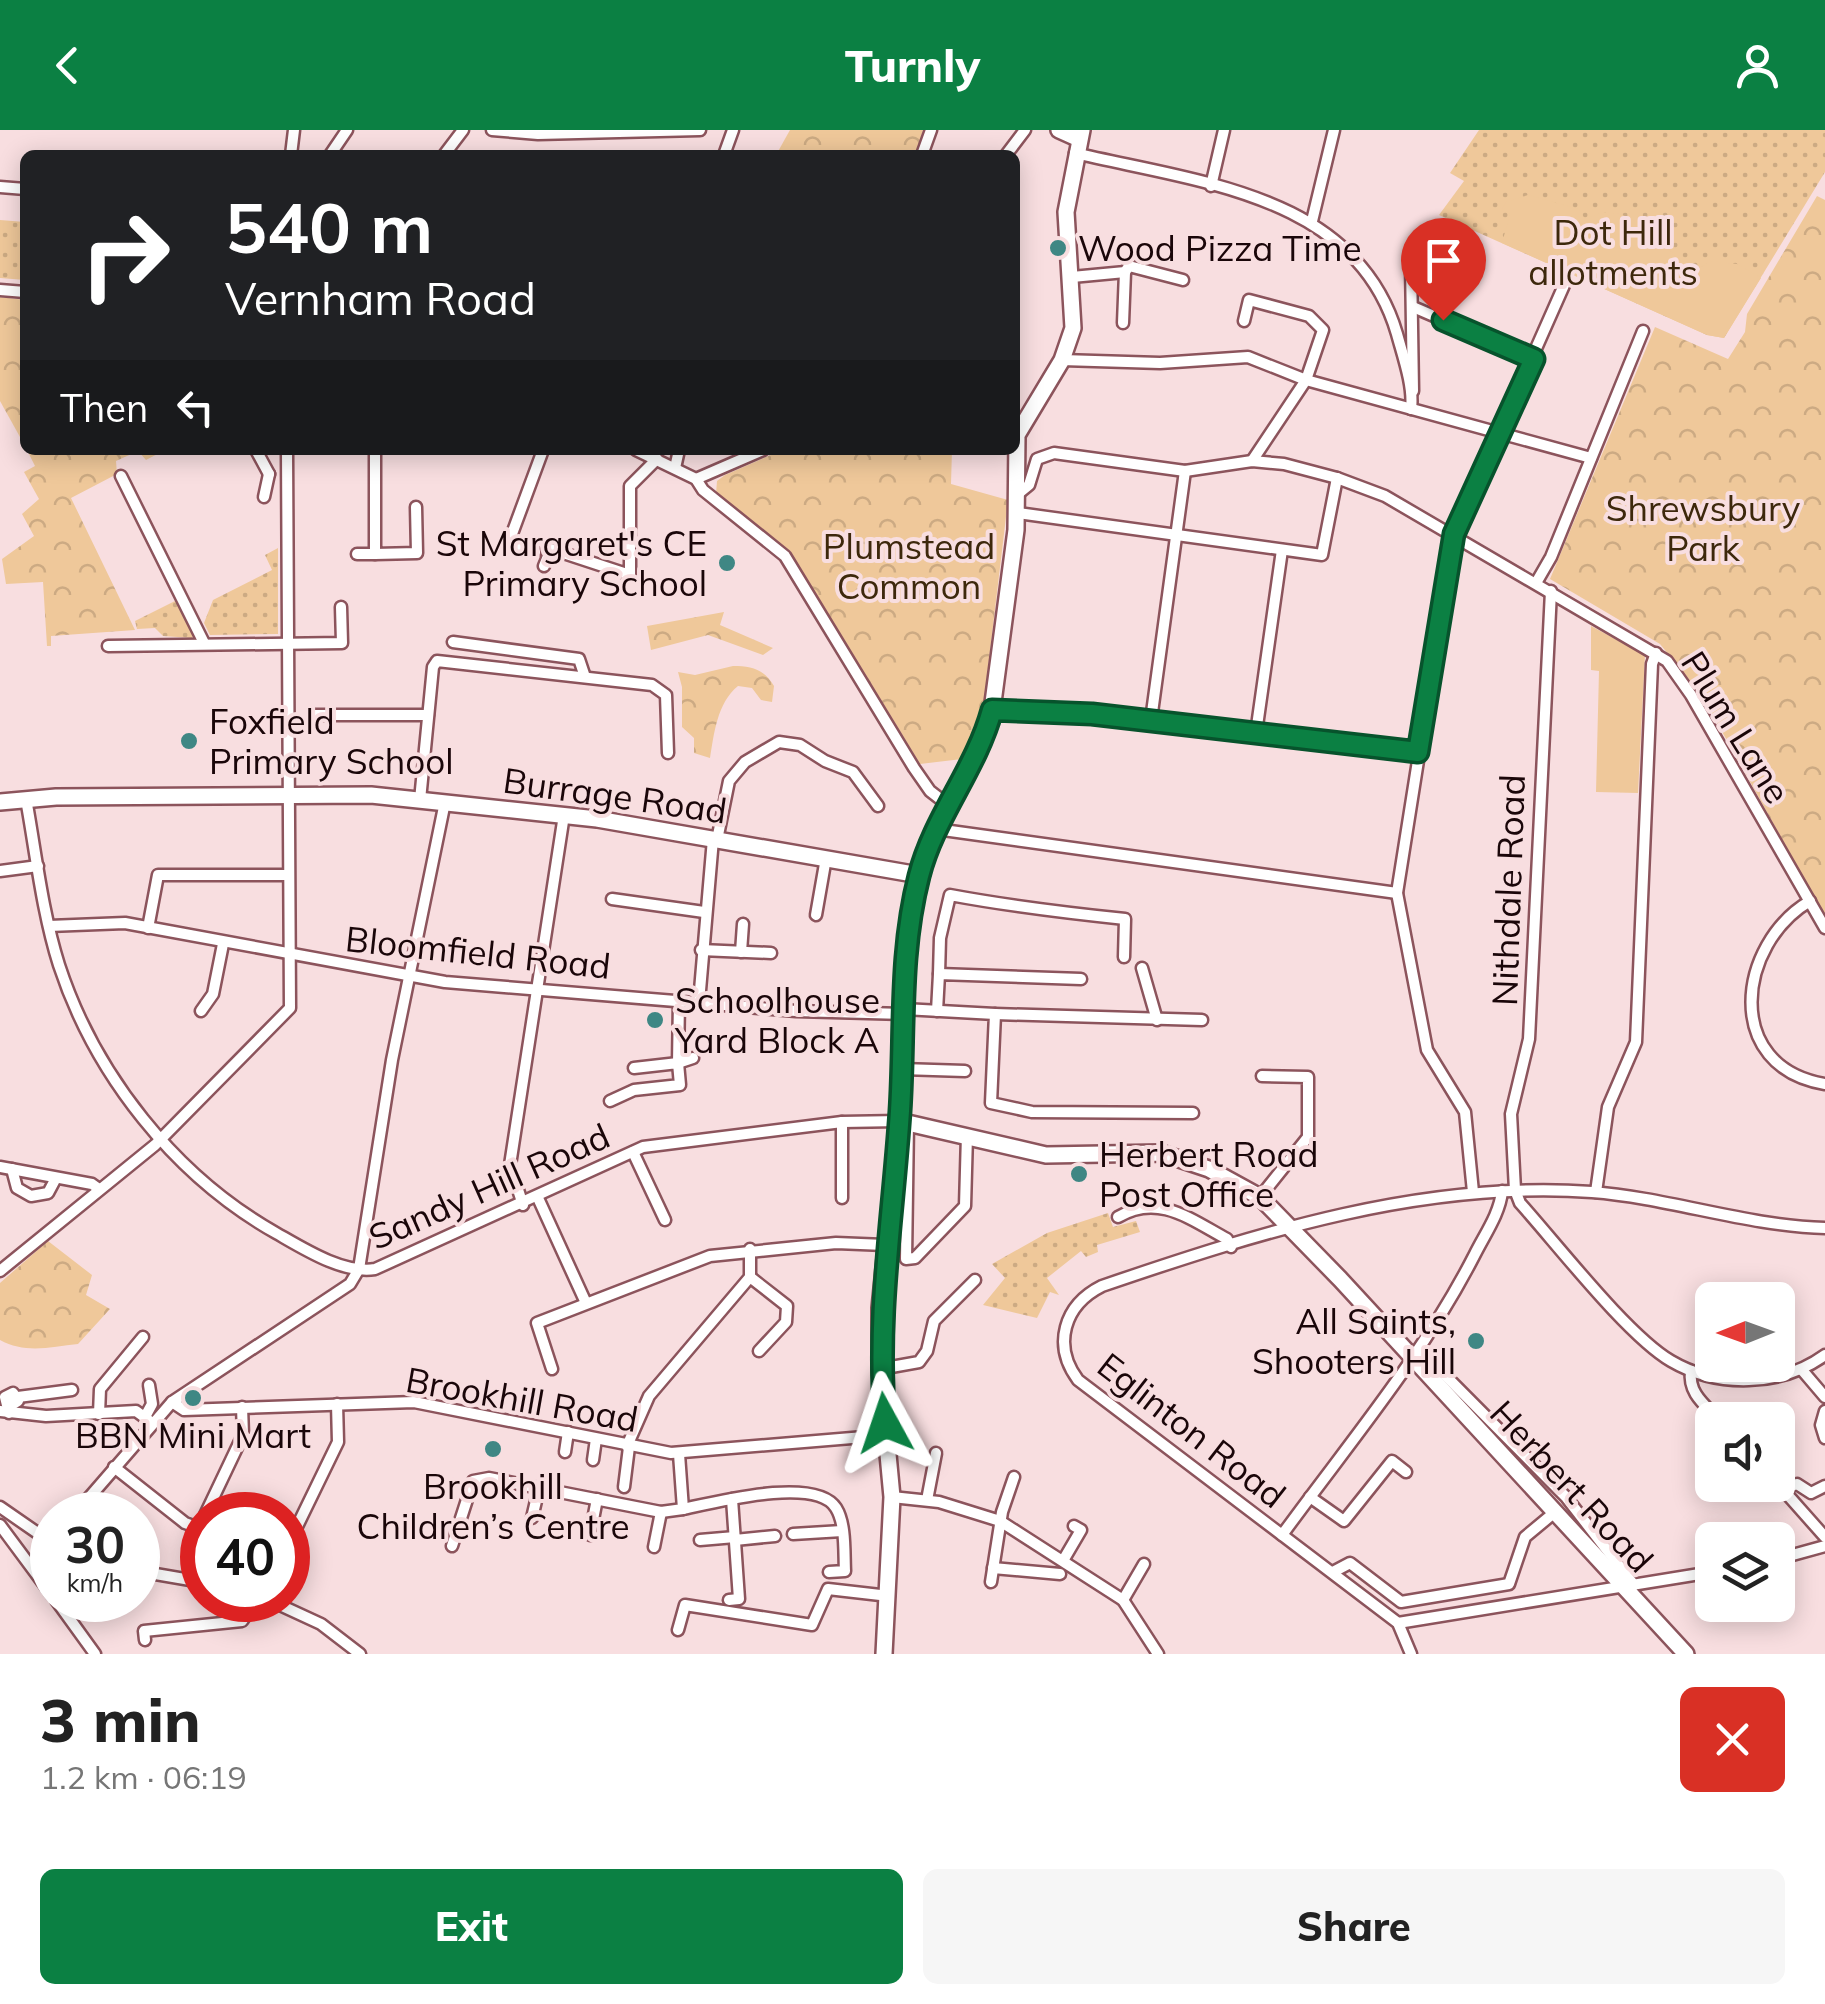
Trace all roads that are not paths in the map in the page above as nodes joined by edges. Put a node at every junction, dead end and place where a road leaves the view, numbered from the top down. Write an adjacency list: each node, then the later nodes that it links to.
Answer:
1 (463, 130): 11 (street)
2 (492, 130): 3 (street)
3 (700, 130)
4 (726, 130): 9 (street)
5 (1025, 130): 12 (street)
6 (1060, 130): 10 (street)
7 (1224, 130): 13 (street)
8 (1334, 130): 14 (street)
9 (733, 131)
10 (1079, 141): 13 (street); 17 (street)
11 (448, 150)
12 (1010, 150)
13 (1211, 186): 14 (street)
14 (1312, 221): 27 (street)
15 (1447, 232): 20 (street)
16 (1125, 272): 17 (street); 18 (street); 22 (street)
17 (1072, 277): 25 (street)
18 (1184, 280)
19 (1565, 283): 24 (street)
20 (1413, 307): 24 (street); 27 (street)
21 (1244, 321): 26 (street)
22 (1123, 323)
23 (1644, 331): 39 (street)
24 (1534, 359): 30 (street)
25 (1062, 360): 26 (street); 29 (street)
26 (1306, 380): 28 (street); 41 (street)
27 (1410, 392): 28 (street)
28 (1411, 409): 30 (street)
29 (1020, 428)
30 (1502, 430): 39 (street); 53 (street)
31 (258, 455): 44 (street)
32 (287, 455): 45 (street)
33 (375, 455): 58 (street)
34 (541, 455): 56 (street)
35 (648, 455): 40 (street)
36 (678, 455): 42 (street)
37 (747, 455): 48 (street)
38 (1017, 455): 49 (street)
39 (1591, 458): 60 (street)
40 (657, 459): 42 (street); 59 (street)
41 (1252, 461): 43 (street, Plum Lane); 47 (street, Plum Lane)
42 (675, 468): 48 (street)
43 (1186, 470): 49 (street, Plum Lane); 54 (street)
44 (268, 474): 45 (street); 50 (street)
45 (287, 474): 65 (street)
46 (121, 476): 64 (street)
47 (1337, 478): 53 (street, Plum Lane); 55 (street)
48 (696, 479): 81 (street)
49 (1018, 494): 52 (street)
50 (264, 496)
51 (416, 506): 58 (street)
52 (1018, 513): 54 (street); 69 (street)
53 (1454, 534): 60 (street, Plum Lane); 74 (street)
54 (1176, 535): 55 (street); 72 (street)
55 (1282, 550): 73 (street)
56 (534, 552)
57 (357, 554): 58 (street)
58 (375, 554)
59 (544, 566)
60 (1536, 582): 61 (street, Plum Lane)
61 (1551, 591): 67 (street, Plum Lane); 136 (street, Nithdale Road)
62 (341, 607): 65 (street)
63 (453, 642): 68 (street)
64 (204, 643): 65 (street); 66 (street)
65 (287, 643): 76 (street)
66 (108, 646)
67 (1656, 653): 93 (street, Plum Lane); 139 (street)
68 (585, 677): 71 (street); 75 (street)
69 (992, 710): 72 (street); 81 (street)
70 (314, 715): 71 (street)
71 (428, 715): 78 (street)
72 (1151, 720): 73 (street)
73 (1256, 733): 74 (street)
74 (1418, 752): 91 (street)
75 (668, 753)
76 (286, 794): 77 (street, Burrage Road); 78 (street, Burrage Road); 89 (street)
77 (26, 799): 79 (street, Burrage Road); 87 (street)
78 (420, 800): 80 (street, Burrage Road)
79 (0, 802)
80 (444, 802): 83 (street, Burrage Road); 108 (street)
81 (948, 805): 84 (street)
82 (878, 806): 85 (street)
83 (564, 814): 85 (street, Burrage Road); 110 (street)
84 (936, 829): 90 (street); 91 (street)
85 (715, 839): 86 (street, Burrage Road); 94 (street)
86 (826, 858): 90 (street, Burrage Road); 95 (street)
87 (38, 866): 88 (street); 97 (street)
88 (0, 872)
89 (288, 875): 98 (street); 104 (street)
90 (919, 875): 115 (street)
91 (1397, 894): 138 (street)
92 (612, 899): 94 (street)
93 (1810, 901): 99 (street, Plum Lane); 125 (street)
94 (704, 912): 101 (street)
95 (816, 915)
96 (743, 924): 102 (street)
97 (49, 926): 98 (street, Bloomfield Road); 131 (street)
98 (148, 928): 100 (street, Bloomfield Road)
99 (1825, 928)
100 (223, 944): 104 (street, Bloomfield Road); 113 (street)
101 (701, 950): 102 (street); 112 (street)
102 (742, 952): 103 (street)
103 (771, 953)
104 (289, 955): 108 (street, Bloomfield Road); 131 (street)
105 (1124, 957): 107 (street)
106 (1142, 968): 117 (street)
107 (939, 974): 109 (street); 114 (street)
108 (410, 978): 110 (street, Bloomfield Road); 151 (street)
109 (1080, 978)
110 (538, 990): 111 (street, Bloomfield Road); 143 (street)
111 (679, 1000): 112 (street, Bloomfield Road); 120 (street)
112 (699, 1002): 115 (street, Bloomfield Road)
113 (201, 1011)
114 (937, 1011): 115 (street, Bloomfield Road); 116 (street, Bloomfield Road)
115 (904, 1012): 122 (street)
116 (995, 1014): 117 (street, Bloomfield Road); 127 (street)
117 (1157, 1020): 118 (street, Bloomfield Road)
118 (1202, 1020)
119 (693, 1058): 120 (street)
120 (678, 1063): 121 (street); 126 (street)
121 (634, 1068)
122 (902, 1069): 123 (street); 129 (street)
123 (964, 1071)
124 (1262, 1076): 142 (street)
125 (1825, 1084)
126 (610, 1101)
127 (1194, 1113)
128 (842, 1122): 129 (street, Sandy Hill Road); 132 (street, Sandy Hill Road); 141 (street)
129 (905, 1127): 130 (street, Herbert Road); 130 (street); 148 (street)
130 (967, 1134): 142 (street, Herbert Road)
131 (160, 1138): 135 (street); 151 (street)
132 (632, 1152): 140 (street, Sandy Hill Road); 145 (street)
133 (6, 1168): 134 (street); 134 (street)
134 (56, 1178): 135 (street)
135 (98, 1189): 152 (street)
136 (1515, 1190): 137 (street, Eglinton Road); 139 (street, Eglinton Road); 163 (street)
137 (1502, 1191): 138 (street, Eglinton Road); 158 (street)
138 (1473, 1192): 146 (street, Eglinton Road)
139 (1596, 1192): 147 (street, Eglinton Road)
140 (538, 1198): 143 (street, Sandy Hill Road); 155 (street)
141 (842, 1198)
142 (1260, 1198): 146 (street, Herbert Road)
143 (523, 1205): 151 (street, Sandy Hill Road)
144 (1118, 1217): 149 (street)
145 (665, 1220)
146 (1292, 1228): 149 (street, Eglinton Road); 158 (street, Herbert Road)
147 (1825, 1228)
148 (885, 1245): 150 (street); 160 (street)
149 (1231, 1246): 215 (street, Eglinton Road)
150 (750, 1250): 153 (street); 155 (street)
151 (359, 1270): 167 (street, Sandy Hill Road)
152 (0, 1272)
153 (750, 1277): 157 (street); 179 (street)
154 (975, 1280): 160 (street)
155 (586, 1303): 161 (street)
156 (143, 1337): 173 (street)
157 (759, 1351)
158 (1417, 1354): 194 (street); 203 (street, Herbert Road); 233 (street, Herbert Road)
159 (1825, 1354): 162 (street)
160 (880, 1369): 193 (street)
161 (552, 1370)
162 (1802, 1370): 163 (street); 166 (street)
163 (1691, 1371): 168 (street)
164 (149, 1385): 174 (street)
165 (72, 1390): 170 (street)
166 (1825, 1397)
167 (172, 1402): 171 (street, Brookhill Road); 174 (street, Sandy Hill Road)
168 (1702, 1402)
169 (337, 1404): 171 (street, Brookhill Road); 175 (street, Brookhill Road); 196 (street)
170 (9, 1407): 173 (street)
171 (242, 1407): 192 (street)
172 (1825, 1411): 177 (street)
173 (99, 1414): 174 (street)
174 (148, 1418): 184 (street, Sandy Hill Road)
175 (568, 1432): 178 (street, Brookhill Road); 180 (street)
176 (864, 1438): 181 (street, Brookhill Road)
177 (1825, 1438)
178 (596, 1440): 179 (street, Brookhill Road); 183 (street)
179 (628, 1446): 181 (street, Brookhill Road); 189 (street)
180 (565, 1452)
181 (680, 1454): 201 (street)
182 (922, 1457): 198 (street)
183 (593, 1460)
184 (114, 1467): 191 (street, Sandy Hill Road); 205 (street)
185 (1406, 1472): 194 (street)
186 (1014, 1477): 207 (street)
187 (1795, 1485): 188 (street)
188 (1825, 1486)
189 (624, 1487)
190 (539, 1488): 197 (street); 204 (street); 220 (street)
191 (93, 1492)
192 (216, 1492)
193 (892, 1497): 198 (street); 234 (street)
194 (1310, 1497): 215 (street)
195 (732, 1499): 201 (street); 212 (street); 218 (street)
196 (310, 1500)
197 (597, 1500): 202 (street); 206 (street)
198 (927, 1500): 207 (street)
199 (1794, 1502): 217 (street)
200 (0, 1507): 210 (street)
201 (683, 1509): 202 (street)
202 (661, 1512): 222 (street)
203 (1555, 1512): 229 (street); 233 (street, Herbert Road)
204 (532, 1518)
205 (180, 1519)
206 (590, 1520): 208 (street); 214 (street)
207 (1000, 1520): 224 (street); 227 (street)
208 (608, 1522)
209 (1074, 1526): 224 (street)
210 (28, 1527): 211 (street)
211 (4, 1530): 226 (street)
212 (842, 1531): 213 (street); 228 (street)
213 (793, 1534)
214 (590, 1535)
215 (1282, 1535): 229 (street, Eglinton Road)
216 (775, 1536): 218 (street)
217 (1825, 1536)
218 (735, 1538): 219 (street); 235 (street)
219 (700, 1540)
220 (452, 1546)
221 (1825, 1546): 223 (street)
222 (654, 1547)
223 (1795, 1554)
224 (1064, 1559): 236 (street)
225 (1144, 1564): 236 (street)
226 (30, 1565)
227 (993, 1568): 230 (street); 232 (street)
228 (829, 1572)
229 (1333, 1572): 240 (street, Eglinton Road)
230 (1060, 1574)
231 (1695, 1575): 233 (street)
232 (991, 1582)
233 (1629, 1586): 240 (street); 248 (street, Herbert Road)
234 (890, 1597): 241 (street); 245 (street)
235 (739, 1600)
236 (1123, 1600): 246 (street)
237 (310, 1619): 244 (street)
238 (72, 1622): 243 (street)
239 (232, 1622): 242 (street)
240 (1398, 1624): 247 (street, Eglinton Road)
241 (678, 1630)
242 (144, 1640)
243 (95, 1654)
244 (360, 1654)
245 (884, 1654)
246 (1158, 1654)
247 (1411, 1654)
248 (1686, 1654)

